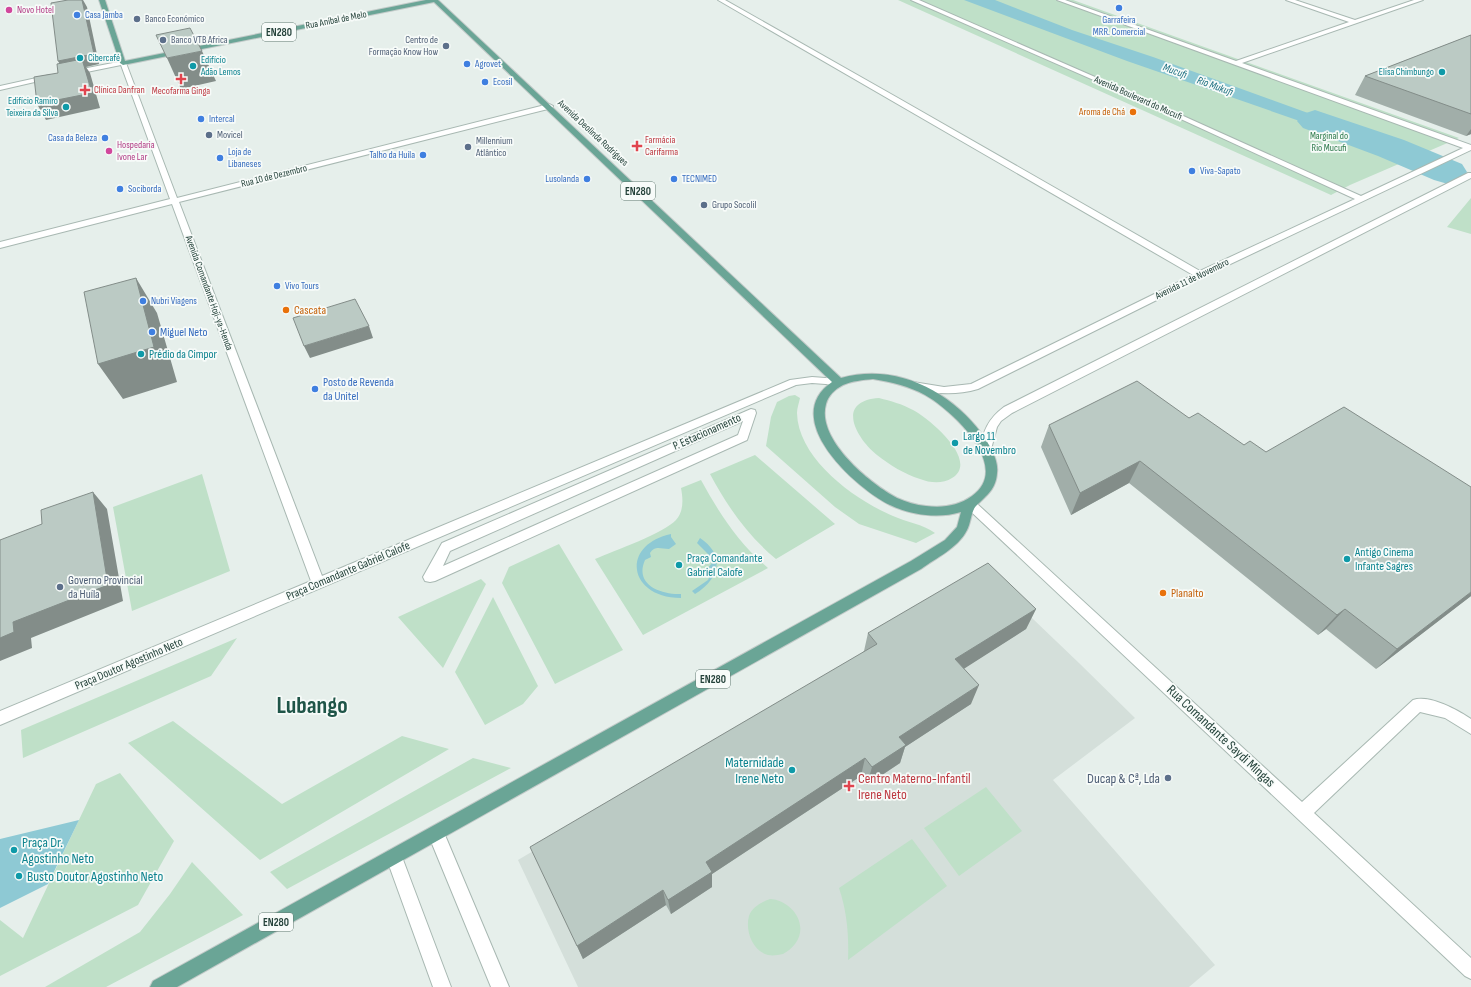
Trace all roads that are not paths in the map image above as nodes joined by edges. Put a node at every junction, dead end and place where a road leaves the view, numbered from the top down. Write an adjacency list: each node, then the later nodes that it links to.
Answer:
1 (102, 0): 9 (main road, Avenida Comandante Hoji-ya-Henda)
2 (436, 0): 9 (main road, Rua Aníbal de Melo / EN280); 14 (main road, Avenida Deolinda Rodrigues / EN280)
3 (721, 0): 20 (street)
4 (914, 0): 17 (street, Avenida Boulevard do Mucufi)
5 (1060, 0): 10 (street)
6 (1289, 0): 8 (street)
7 (1420, 0): 8 (street)
8 (1355, 22): 10 (street)
9 (123, 63): 11 (street, Rua Aníbal de Melo); 18 (street, Avenida Comandante Hoji-ya-Henda)
10 (1236, 63): 15 (street)
11 (62, 75)
12 (54, 77): 13 (street)
13 (0, 88)
14 (548, 106): 18 (street, Rua 10 de Dezembro); 21 (main road, Avenida Deolinda Rodrigues / EN280)
15 (1471, 147): 17 (street, Avenida 11 de Novembro)
16 (1471, 175): 23 (street)
17 (1362, 199): 20 (street, Avenida 11 de Novembro)
18 (175, 201): 19 (street, Rua 10 de Dezembro); 26 (street, Avenida Comandante Hoji-ya-Henda)
19 (0, 245)
20 (1200, 275): 22 (street, Avenida 11 de Novembro)
21 (839, 382): 22 (main road); 24 (main road); 26 (street, Praça Comandante Gabriel Calofe)
22 (910, 384): 23 (main road)
23 (986, 450): 24 (main road)
24 (970, 504): 30 (street, Rua Comandante Saydi Mingas); 31 (main road, EN280)
25 (430, 577): 25 (street, P. Estacionamento)
26 (319, 584): 27 (street, Praça Comandante Gabriel Calofe)
27 (259, 610): 28 (street, Praça Doutor Agostinho Neto)
28 (0, 718)
29 (1471, 727): 30 (street)
30 (1303, 812): 33 (street, Rua Comandante Saydi Mingas)
31 (436, 834): 32 (main road, EN280); 36 (street)
32 (394, 857): 34 (main road, EN280); 35 (street)
33 (1471, 970)
34 (159, 987)
35 (442, 987)
36 (500, 987)

